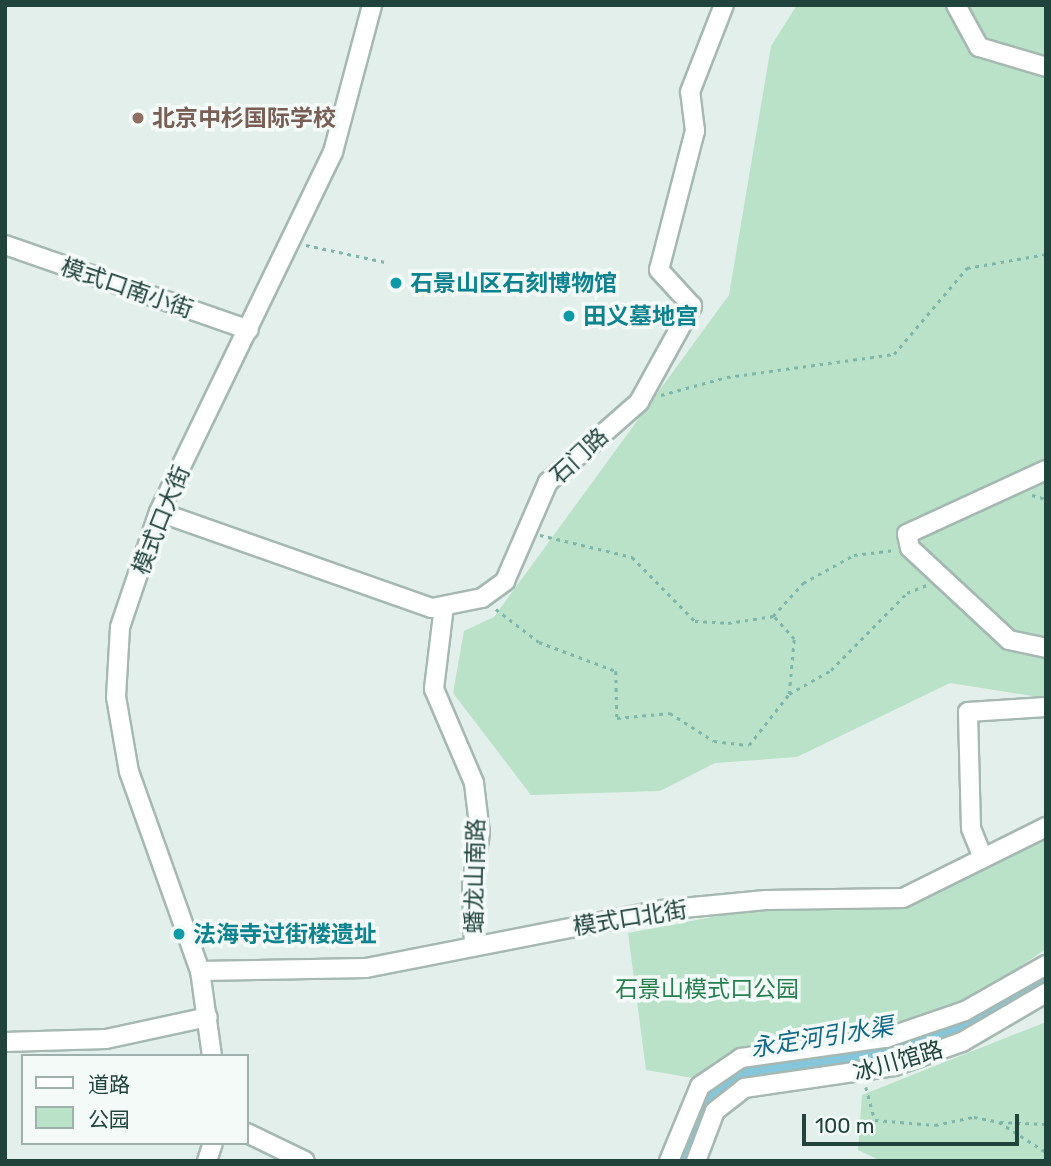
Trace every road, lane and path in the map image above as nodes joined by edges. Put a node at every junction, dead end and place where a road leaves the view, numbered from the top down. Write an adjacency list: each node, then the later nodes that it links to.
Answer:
1 (372, 5): 5 (street, 模式口大街)
2 (724, 5): 10 (street, 石门路)
3 (956, 5): 4 (street)
4 (1046, 67)
5 (292, 242): 8 (path); 9 (street, 模式口大街)
6 (5, 245): 9 (street, 模式口南小街)
7 (1046, 254): 10 (path)
8 (385, 262)
9 (250, 330): 12 (street, 模式口大街)
10 (643, 393): 13 (street, 石门路)
11 (1046, 470): 14 (street)
12 (159, 512): 17 (street, 石门路); 26 (street, 模式口大街)
13 (527, 530): 16 (street, 石门路); 18 (path)
14 (910, 548): 15 (street); 18 (path)
15 (944, 579): 19 (street); 20 (path)
16 (482, 598): 17 (street, 石门路); 20 (path)
17 (444, 606): 24 (street, 蟠龙山南路)
18 (773, 616): 20 (path)
19 (1046, 648)
20 (789, 694)
21 (1046, 707): 23 (street)
22 (1046, 827): 23 (street, 模式口北街)
23 (983, 858): 24 (street, 模式口北街)
24 (474, 946): 26 (street, 模式口北街)
25 (1046, 965): 37 (street)
26 (200, 971): 28 (street, 模式口大街)
27 (1046, 993): 31 (street, 冰川馆路)
28 (208, 1017): 29 (street); 30 (street, 模式口大街)
29 (5, 1042)
30 (212, 1054)
31 (865, 1073): 32 (path); 38 (street, 冰川馆路)
32 (999, 1122): 33 (path); 35 (path)
33 (1046, 1124)
34 (248, 1133): 36 (street)
35 (1046, 1152)
36 (306, 1161)
37 (669, 1161)
38 (696, 1161)

